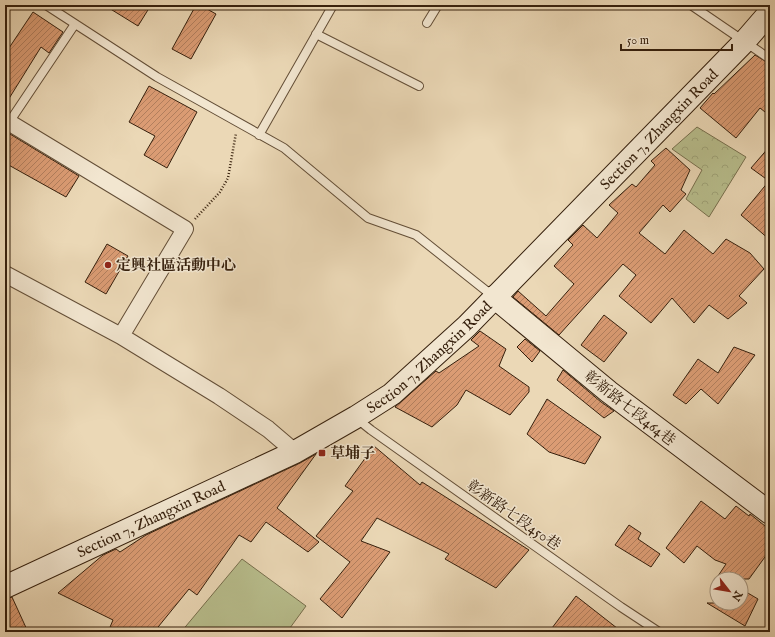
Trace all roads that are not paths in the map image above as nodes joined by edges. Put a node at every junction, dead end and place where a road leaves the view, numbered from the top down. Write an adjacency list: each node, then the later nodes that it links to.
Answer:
1 (46, 5): 7 (lane)
2 (333, 5): 8 (lane)
3 (438, 5): 6 (lane)
4 (691, 5): 9 (lane)
5 (770, 12): 9 (street, Section 7, Zhangxin Road)
6 (428, 23)
7 (75, 24): 12 (lane); 13 (lane)
8 (316, 34): 11 (lane); 13 (lane)
9 (744, 42): 10 (lane); 15 (street, Section 7, Zhangxin Road)
10 (770, 59)
11 (419, 86)
12 (6, 123): 16 (street)
13 (259, 135): 15 (lane)
14 (5, 274): 16 (street)
15 (494, 297): 17 (street, Section 7, Zhangxin Road); 19 (street, 彰新路七段464巷)
16 (121, 336): 18 (street)
17 (356, 417): 18 (street, Section 7, Zhangxin Road); 21 (lane, 彰新路七段450巷)
18 (295, 452): 20 (street, Section 7, Zhangxin Road)
19 (770, 513)
20 (5, 587)
21 (659, 632)

